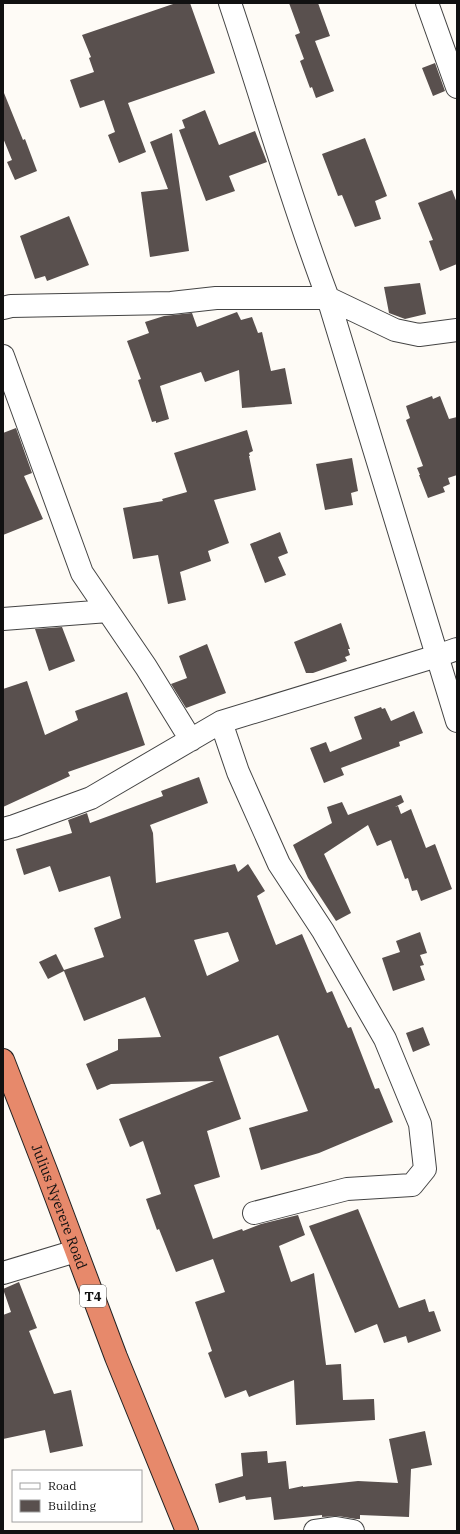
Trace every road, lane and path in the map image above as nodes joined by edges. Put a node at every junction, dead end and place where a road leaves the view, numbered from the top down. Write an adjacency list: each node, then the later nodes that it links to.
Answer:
1 (230, 3): 4 (street)
2 (427, 3): 3 (street)
3 (457, 87)
4 (328, 298): 5 (street); 6 (street); 11 (street)
5 (3, 308)
6 (457, 330)
7 (3, 356): 8 (street)
8 (108, 611): 9 (street); 14 (street)
9 (3, 619)
10 (457, 649): 11 (street)
11 (437, 656): 12 (street); 13 (street)
12 (457, 721)
13 (221, 722): 14 (street); 17 (street)
14 (191, 740): 15 (street)
15 (3, 829)
16 (3, 1060): 18 (highway, Julius Nyerere Road / T4)
17 (254, 1213)
18 (76, 1251): 19 (street); 20 (highway, Julius Nyerere Road / T4)
19 (3, 1273)
20 (187, 1531)
21 (315, 1531): 22 (street)
22 (353, 1531)

